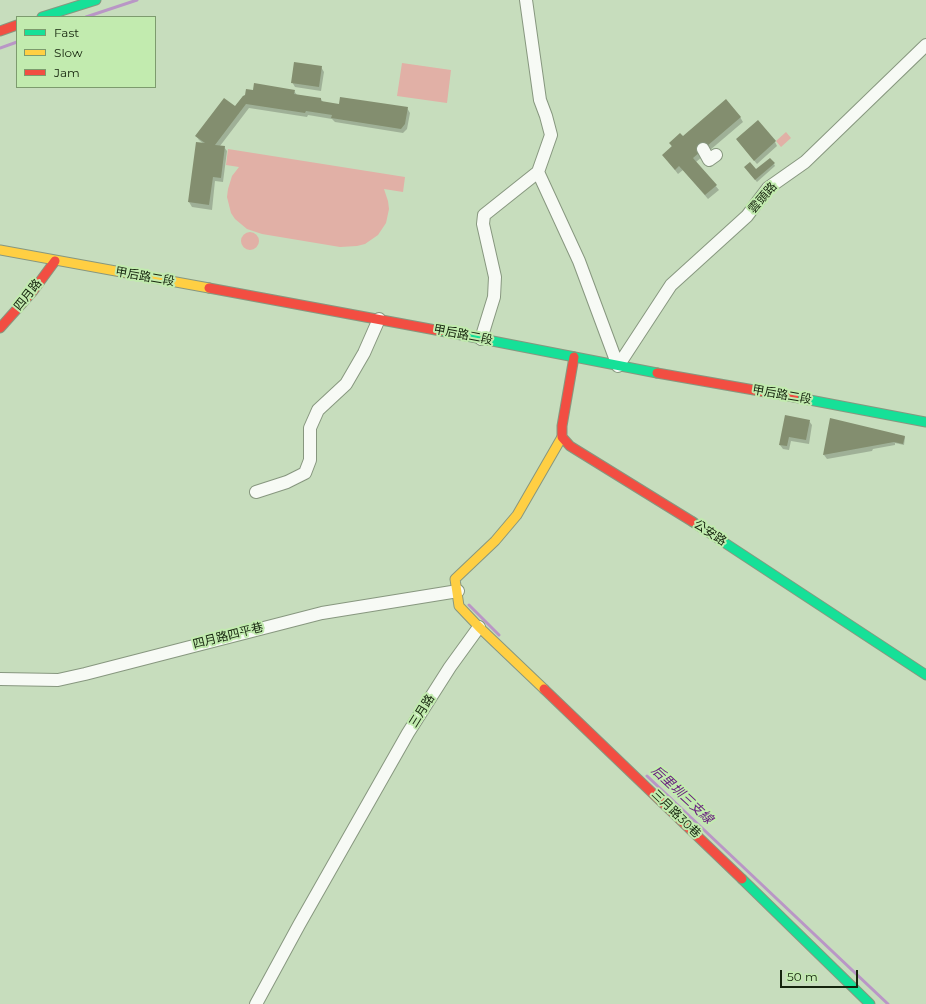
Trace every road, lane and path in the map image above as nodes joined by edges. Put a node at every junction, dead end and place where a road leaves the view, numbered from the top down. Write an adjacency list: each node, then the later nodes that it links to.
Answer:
1 (96, 0): 3 (main road)
2 (526, 0): 9 (street)
3 (45, 16)
4 (16, 25): 5 (main road)
5 (0, 30)
6 (926, 45): 16 (street, 雲頭路)
7 (703, 149): 8 (street)
8 (716, 155)
9 (538, 172): 14 (street); 16 (street)
10 (0, 250): 11 (main road, 甲后路二段)
11 (54, 261): 12 (main road, 甲后路二段); 13 (main road, 四月路)
12 (379, 319): 14 (main road, 甲后路二段); 19 (street)
13 (0, 328)
14 (481, 339): 15 (main road, 甲后路二段)
15 (574, 357): 16 (main road, 甲后路二段); 18 (main road)
16 (618, 366): 17 (main road, 甲后路二段)
17 (926, 422)
18 (562, 438): 20 (main road); 22 (main road, 公安路)
19 (256, 492)
20 (458, 592): 21 (main road); 23 (street, 四月路四平巷)
21 (479, 627): 24 (street, 三月路); 25 (main road, 三月路30巷)
22 (926, 675)
23 (0, 679)
24 (256, 1004)
25 (870, 1004)

